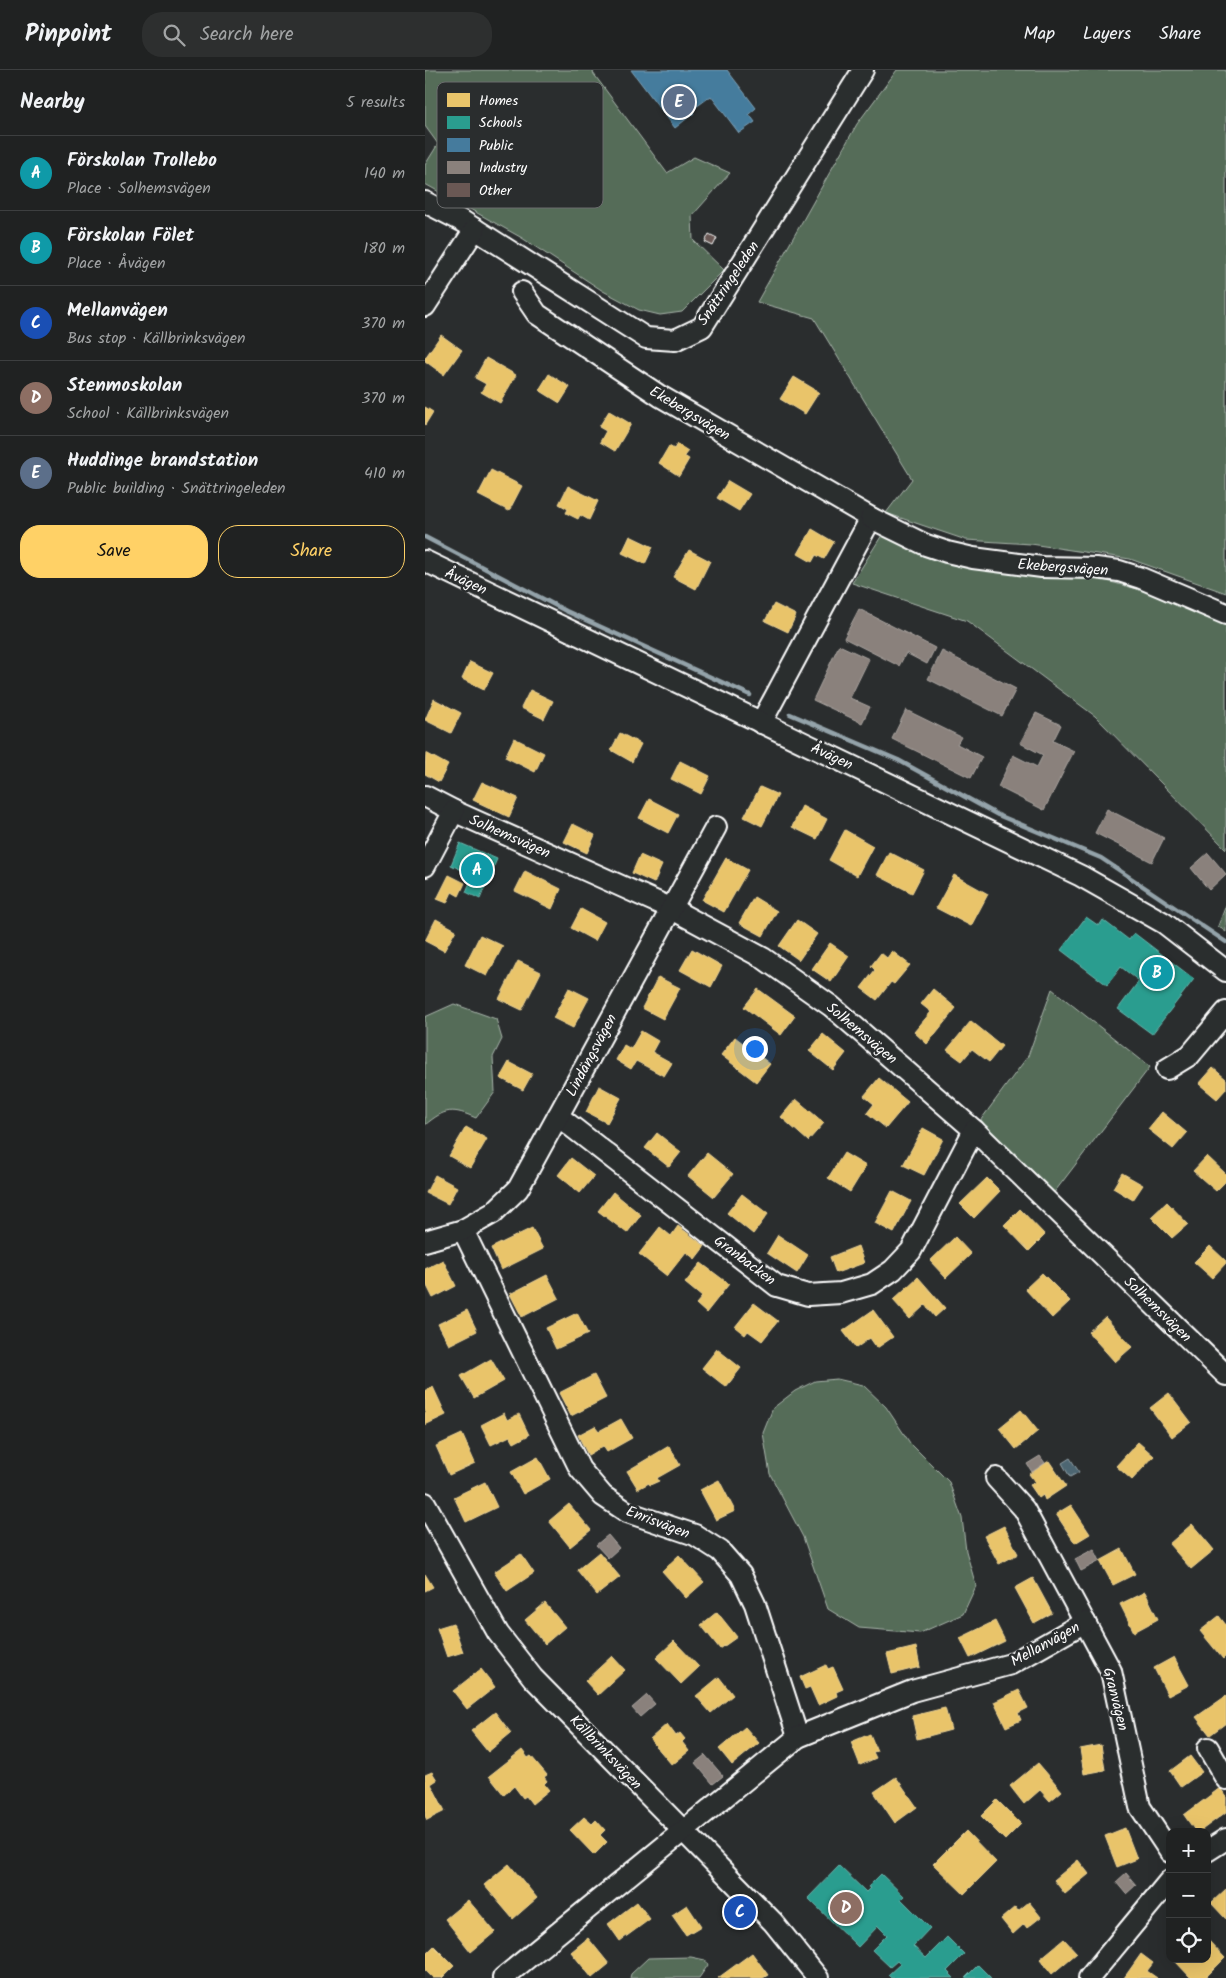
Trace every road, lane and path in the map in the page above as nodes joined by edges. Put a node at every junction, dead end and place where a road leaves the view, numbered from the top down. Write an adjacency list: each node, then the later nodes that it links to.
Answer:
1 (863, 70): 3 (street, Snättringeleden)
2 (425, 202): 3 (street, Snättringeleden)
3 (475, 229): 5 (street)
4 (521, 292): 6 (street, Ekebergsvägen)
5 (425, 306)
6 (871, 518): 8 (street, Ekebergsvägen); 9 (street)
7 (425, 561): 9 (street, Åvägen)
8 (1226, 614)
9 (761, 723): 15 (street, Åvägen)
10 (425, 796): 11 (street, Solhemsvägen)
11 (454, 811): 13 (street); 14 (street, Solhemsvägen)
12 (716, 827): 14 (street, Lindängsvägen)
13 (425, 866)
14 (670, 908): 18 (street, Lindängsvägen); 19 (street, Solhemsvägen)
15 (1226, 971)
16 (1226, 1012): 17 (street)
17 (1167, 1068)
18 (558, 1116): 19 (street, Granbacken); 20 (street, Lindängsvägen)
19 (974, 1130): 22 (street, Solhemsvägen)
20 (463, 1230): 21 (street, Lindängsvägen); 26 (street, Enrisvägen)
21 (425, 1241)
22 (1226, 1375)
23 (996, 1478): 25 (street, Granvägen)
24 (425, 1503): 29 (street, Källbrinksvägen)
25 (1085, 1622): 26 (street, Mellanvägen); 31 (street, Granvägen)
26 (798, 1737): 29 (street, Mellanvägen)
27 (1209, 1748): 28 (street)
28 (1226, 1779)
29 (682, 1832): 34 (street, Mellanvägen); 35 (street, Källbrinksvägen)
30 (1226, 1839): 32 (street)
31 (1166, 1846)
32 (1211, 1848)
33 (1166, 1885): 36 (street)
34 (503, 1978)
35 (818, 1978)
36 (1089, 1978)

